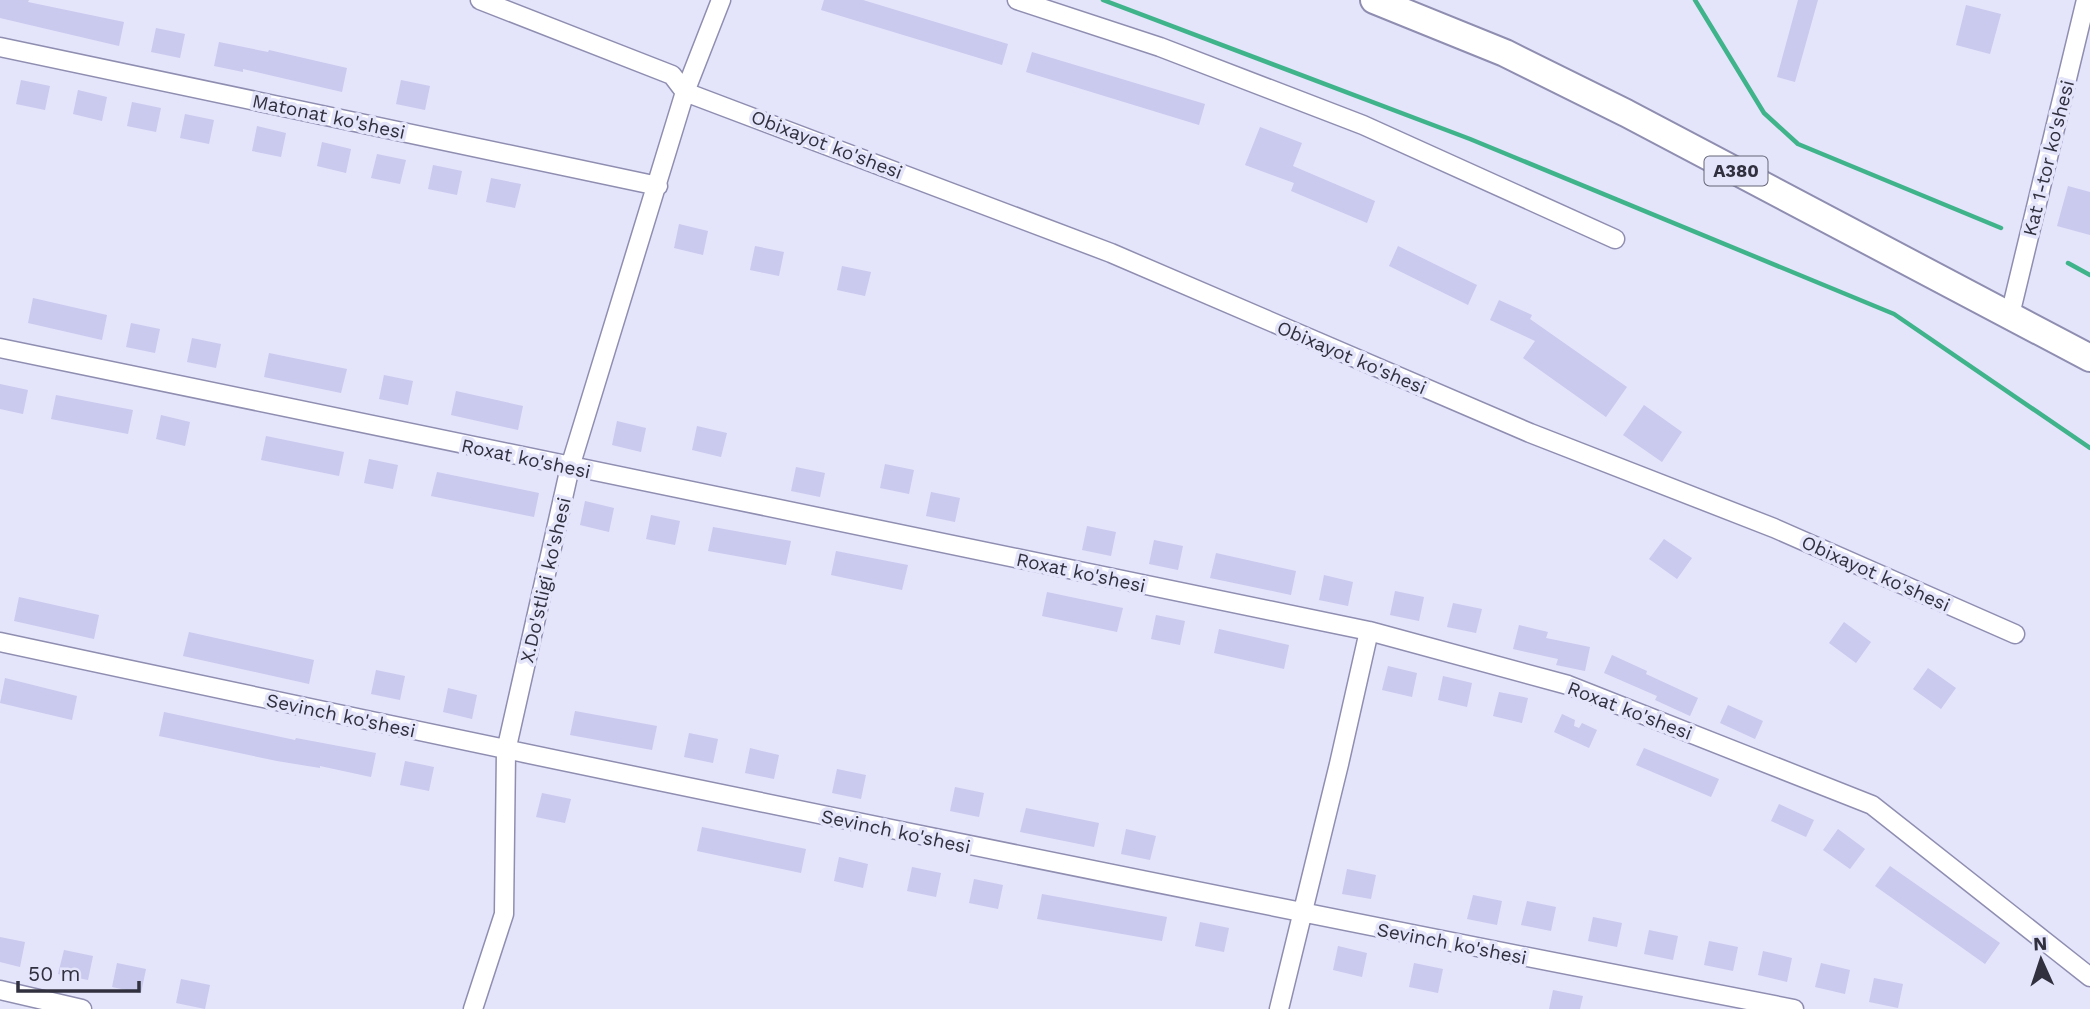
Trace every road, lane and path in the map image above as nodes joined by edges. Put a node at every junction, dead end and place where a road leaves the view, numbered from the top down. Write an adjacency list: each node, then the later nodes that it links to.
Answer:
1 (480, 0): 7 (street, Obixayot ko'shesi)
2 (721, 0): 7 (street, X.Do'stligi ko'shesi)
3 (1017, 0): 9 (street)
4 (1374, 0): 10 (highway, A380)
5 (2086, 0): 10 (street, Kat 1-tor ko'shesi)
6 (0, 47): 8 (street, Matonat ko'shesi)
7 (685, 92): 8 (street, X.Do'stligi ko'shesi); 15 (street, Obixayot ko'shesi)
8 (658, 186): 13 (street, X.Do'stligi ko'shesi)
9 (1615, 239)
10 (2010, 315): 12 (highway, A380)
11 (0, 348): 13 (street, Roxat ko'shesi)
12 (2090, 358)
13 (570, 467): 14 (street, Roxat ko'shesi); 17 (street, X.Do'stligi ko'shesi)
14 (1369, 631): 18 (street); 19 (street, Roxat ko'shesi)
15 (2015, 634)
16 (0, 642): 17 (street, Sevinch ko'shesi)
17 (506, 751): 18 (street, Sevinch ko'shesi); 22 (street, X.Do'stligi ko'shesi)
18 (1303, 914): 23 (street); 24 (street, Sevinch ko'shesi)
19 (2090, 977)
20 (0, 990): 21 (street)
21 (82, 1009)
22 (473, 1009)
23 (1279, 1009)
24 (1794, 1009)

